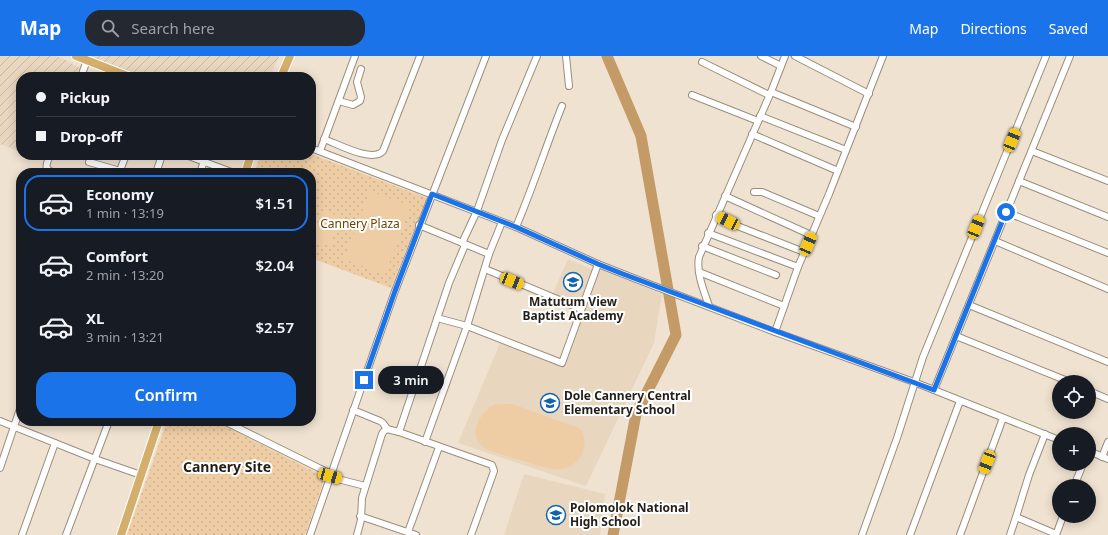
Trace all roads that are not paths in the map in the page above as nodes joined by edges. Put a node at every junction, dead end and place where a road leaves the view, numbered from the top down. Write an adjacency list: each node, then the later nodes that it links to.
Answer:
1 (76, 56): 14 (main road)
2 (290, 56): 20 (main road)
3 (355, 56): 25 (street)
4 (420, 56): 30 (street)
5 (486, 56): 45 (street)
6 (537, 56): 47 (street)
7 (566, 56): 21 (street)
8 (761, 56): 16 (street)
9 (785, 56): 16 (street)
10 (795, 56): 23 (street)
11 (883, 56): 23 (street)
12 (1046, 56): 79 (street)
13 (1070, 56): 33 (street)
14 (87, 60): 18 (street); 19 (main road)
15 (702, 62): 22 (street)
16 (781, 66): 22 (street)
17 (361, 69): 25 (street)
18 (83, 72)
19 (117, 72)
20 (283, 72)
21 (569, 86)
22 (770, 94): 27 (street); 28 (street)
23 (869, 94): 28 (street)
24 (692, 95): 27 (street)
25 (339, 101): 30 (street)
26 (562, 106): 54 (street)
27 (759, 119): 29 (street); 32 (street)
28 (856, 127): 32 (street)
29 (752, 134): 41 (street); 46 (street)
30 (324, 139): 34 (street)
31 (316, 150): 34 (street)
32 (846, 150): 41 (street)
33 (1032, 150): 42 (street); 43 (street)
34 (320, 151): 45 (street)
35 (199, 160): 37 (street)
36 (89, 162): 38 (street)
37 (204, 162): 39 (street); 40 (street)
38 (108, 168)
39 (202, 168)
40 (220, 168)
41 (838, 171): 50 (street)
42 (1019, 181): 48 (street); 51 (street)
43 (1108, 181)
44 (754, 192): 50 (street)
45 (432, 194): 47 (street); 53 (street)
46 (725, 196): 49 (street); 56 (street)
47 (477, 211): 52 (street); 58 (street)
48 (1006, 212): 57 (street); 61 (street)
49 (716, 215): 55 (street); 60 (street)
50 (819, 216): 56 (street)
51 (1108, 216)
52 (502, 222): 54 (street); 62 (street)
53 (419, 225): 58 (street); 84 (street)
54 (516, 227): 63 (street)
55 (708, 233): 59 (street); 64 (street)
56 (811, 235): 60 (street)
57 (994, 241): 68 (street); 69 (street)
58 (464, 244): 62 (street); 73 (street)
59 (702, 246): 66 (street); 67 (street)
60 (804, 252): 64 (street)
61 (1108, 253)
62 (490, 254): 65 (street)
63 (598, 264): 70 (street); 72 (street)
64 (798, 267): 71 (street)
65 (485, 269): 72 (street); 74 (street)
66 (699, 272): 70 (street); 71 (street)
67 (776, 275)
68 (1108, 289)
69 (969, 305): 76 (street); 77 (street)
70 (708, 306): 75 (street)
71 (784, 306): 75 (street)
72 (581, 309): 74 (street)
73 (437, 318): 74 (street); 93 (street)
74 (467, 326): 96 (street)
75 (776, 332): 79 (street)
76 (956, 336): 78 (street); 80 (street)
77 (1108, 362)
78 (1053, 375)
79 (914, 382): 80 (street); 118 (street)
80 (934, 390): 83 (street)
81 (1096, 394): 82 (street)
82 (1108, 399)
83 (960, 401): 85 (street); 119 (street)
84 (353, 410): 92 (street); 104 (street)
85 (1004, 418): 94 (street); 120 (street)
86 (16, 420): 88 (street)
87 (0, 421): 88 (street)
88 (14, 426): 98 (street); 102 (street)
89 (107, 426): 101 (street)
90 (157, 426): 103 (main road)
91 (234, 426): 104 (street)
92 (387, 429): 93 (street); 105 (street)
93 (399, 432): 96 (street)
94 (1045, 434): 95 (street); 107 (street)
95 (1052, 437)
96 (425, 442): 99 (street)
97 (1108, 442): 100 (street)
98 (55, 443): 101 (street); 111 (street)
99 (439, 447): 109 (street); 117 (street)
100 (1105, 458)
101 (95, 459): 103 (street); 112 (street)
102 (0, 468)
103 (141, 475): 113 (main road)
104 (331, 475): 105 (street); 114 (street)
105 (365, 486): 106 (street)
106 (360, 516): 109 (street); 115 (street)
107 (1016, 517): 110 (street); 121 (street)
108 (1060, 523): 110 (street)
109 (406, 533): 116 (street)
110 (1056, 534)
111 (22, 535)
112 (66, 535)
113 (121, 535)
114 (310, 535)
115 (357, 535)
116 (416, 535)
117 (471, 535)
118 (862, 535)
119 (910, 535)
120 (960, 535)
121 (1010, 535)

